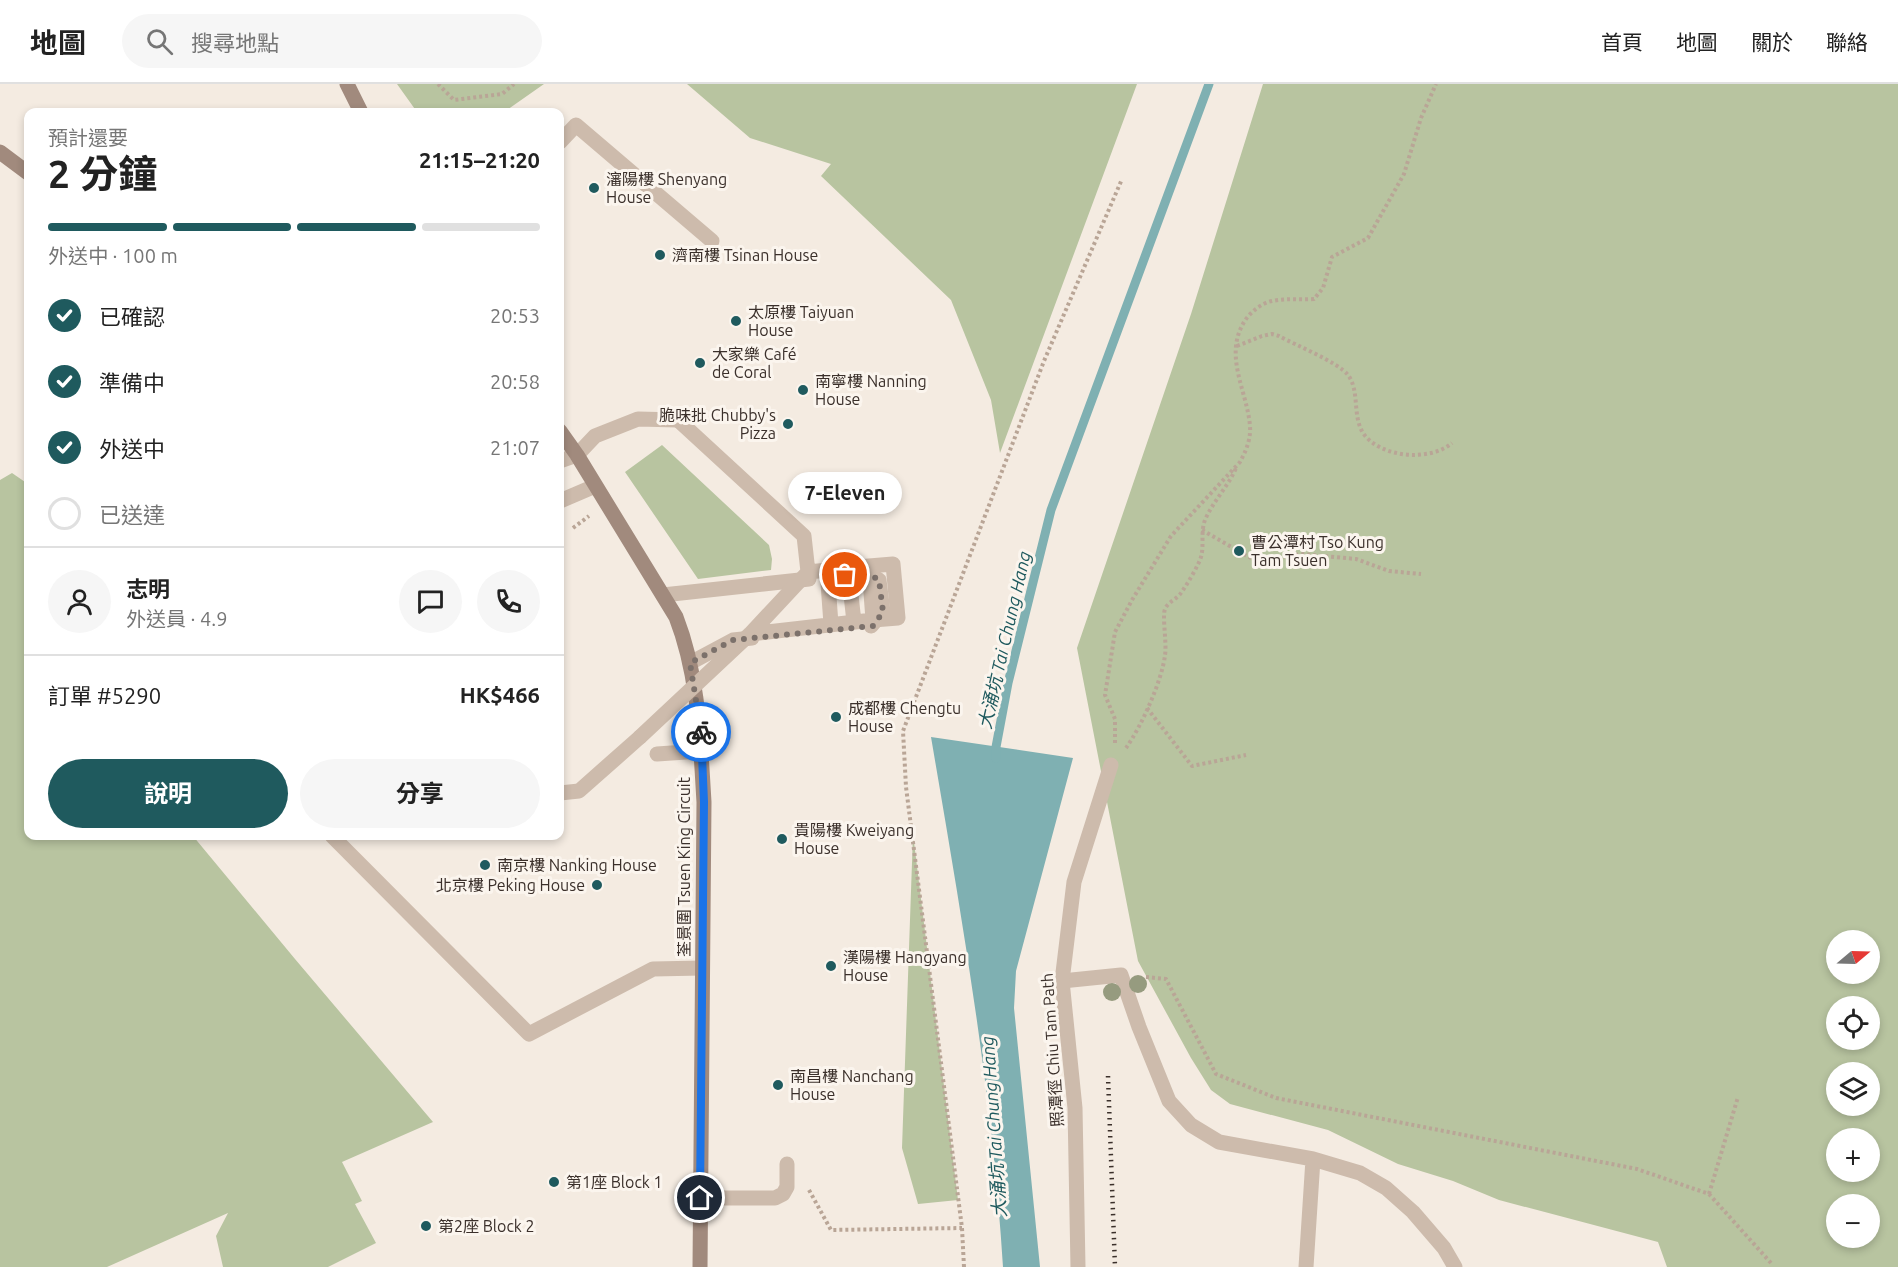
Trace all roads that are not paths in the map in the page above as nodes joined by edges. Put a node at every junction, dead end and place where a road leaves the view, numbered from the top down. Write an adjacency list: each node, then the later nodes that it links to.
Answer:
1 (347, 84): 2 (street)
2 (359, 108)
3 (564, 138): 6 (street)
4 (0, 152): 5 (street)
5 (24, 170)
6 (712, 241)
7 (564, 437): 8 (street, 荃景圍 Tsuen King Circuit)
8 (576, 455): 9 (street); 10 (street, 荃景圍 Tsuen King Circuit); 15 (street, bridge)
9 (564, 460)
10 (595, 486): 11 (street); 16 (street, 荃景圍 Tsuen King Circuit)
11 (564, 499)
12 (869, 566): 13 (street, bridge); 17 (street, bridge); 17 (street, bridge)
13 (848, 568): 14 (street, bridge); 18 (street, bridge)
14 (827, 570): 15 (street, bridge); 19 (street, bridge)
15 (808, 572): 20 (street, bridge)
16 (663, 595): 21 (street, 荃景圍 Tsuen King Circuit); 21 (street)
17 (873, 620): 18 (street, bridge)
18 (854, 622): 19 (street, bridge)
19 (831, 624): 20 (street, bridge)
20 (750, 634): 25 (street, bridge)
21 (690, 663): 22 (street, 荃景圍 Tsuen King Circuit)
22 (701, 752): 23 (street); 27 (street, 荃景圍 Tsuen King Circuit)
23 (657, 754)
24 (1112, 762): 28 (street, 照潭徑 Chiu Tam Path)
25 (564, 793)
26 (336, 840): 27 (street)
27 (702, 968): 31 (street, 荃景圍 Tsuen King Circuit)
28 (1062, 981): 29 (street); 33 (street, 照潭徑 Chiu Tam Path)
29 (1312, 1159): 34 (street); 35 (street)
30 (787, 1164): 31 (street)
31 (700, 1198): 32 (street, 荃景圍 Tsuen King Circuit)
32 (700, 1267)
33 (1078, 1267)
34 (1306, 1267)
35 (1455, 1267)

